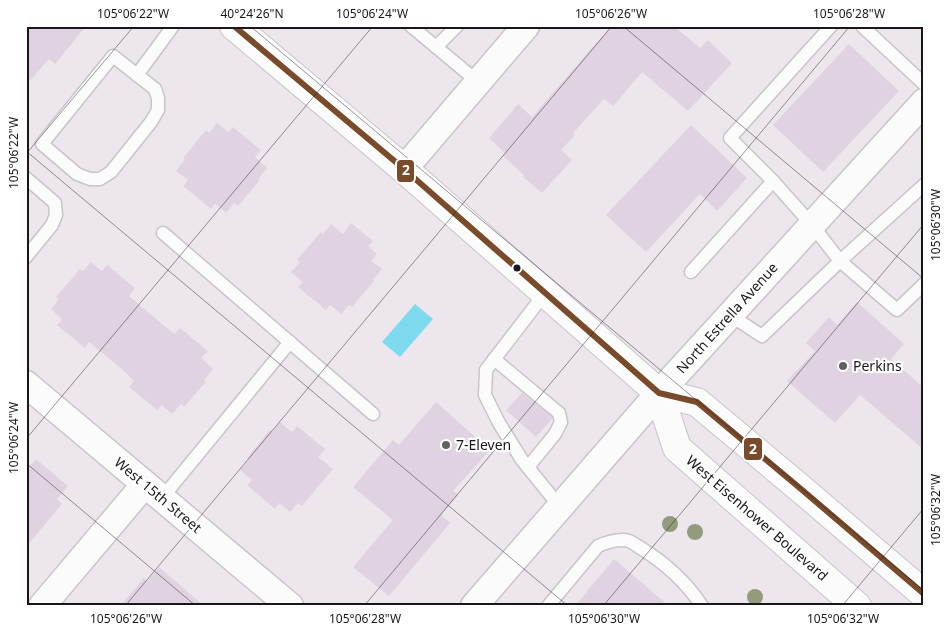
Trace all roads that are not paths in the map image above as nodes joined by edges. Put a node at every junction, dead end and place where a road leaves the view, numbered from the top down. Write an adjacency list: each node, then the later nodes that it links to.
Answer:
1 (173, 26): 9 (lane)
2 (234, 26): 13 (highway, West Eisenhower Boulevard)
3 (411, 26): 8 (lane)
4 (457, 26): 8 (lane)
5 (831, 26): 15 (lane)
6 (862, 26): 11 (lane)
7 (516, 30): 10 (street)
8 (436, 47): 10 (lane)
9 (137, 75): 9 (lane)
10 (478, 82): 13 (street)
11 (924, 84)
12 (924, 102): 17 (street, North Estrella Avenue)
13 (404, 169): 23 (highway, West Eisenhower Boulevard)
14 (26, 178): 19 (lane)
15 (773, 181): 17 (lane); 21 (lane)
16 (924, 185): 20 (lane)
17 (812, 225): 20 (lane); 24 (street, North Estrella Avenue)
18 (163, 233): 25 (lane)
19 (26, 257)
20 (840, 261): 22 (lane); 24 (lane)
21 (691, 272)
22 (924, 284)
23 (545, 293): 26 (lane); 28 (highway, West Eisenhower Boulevard)
24 (730, 315): 28 (street, North Estrella Avenue)
25 (290, 342): 29 (lane); 31 (lane)
26 (494, 359): 30 (lane); 30 (lane)
27 (26, 384): 31 (street, West 15th Street)
28 (658, 394): 32 (street, North Estrella Avenue); 33 (highway); 39 (highway, West Eisenhower Boulevard)
29 (373, 414)
30 (528, 467): 32 (lane)
31 (154, 491): 34 (street); 35 (street, West 15th Street)
32 (560, 507): 36 (street, North Estrella Avenue)
33 (918, 585)
34 (42, 606)
35 (290, 606)
36 (474, 606)
37 (548, 606): 38 (lane)
38 (702, 606)
39 (857, 606)

